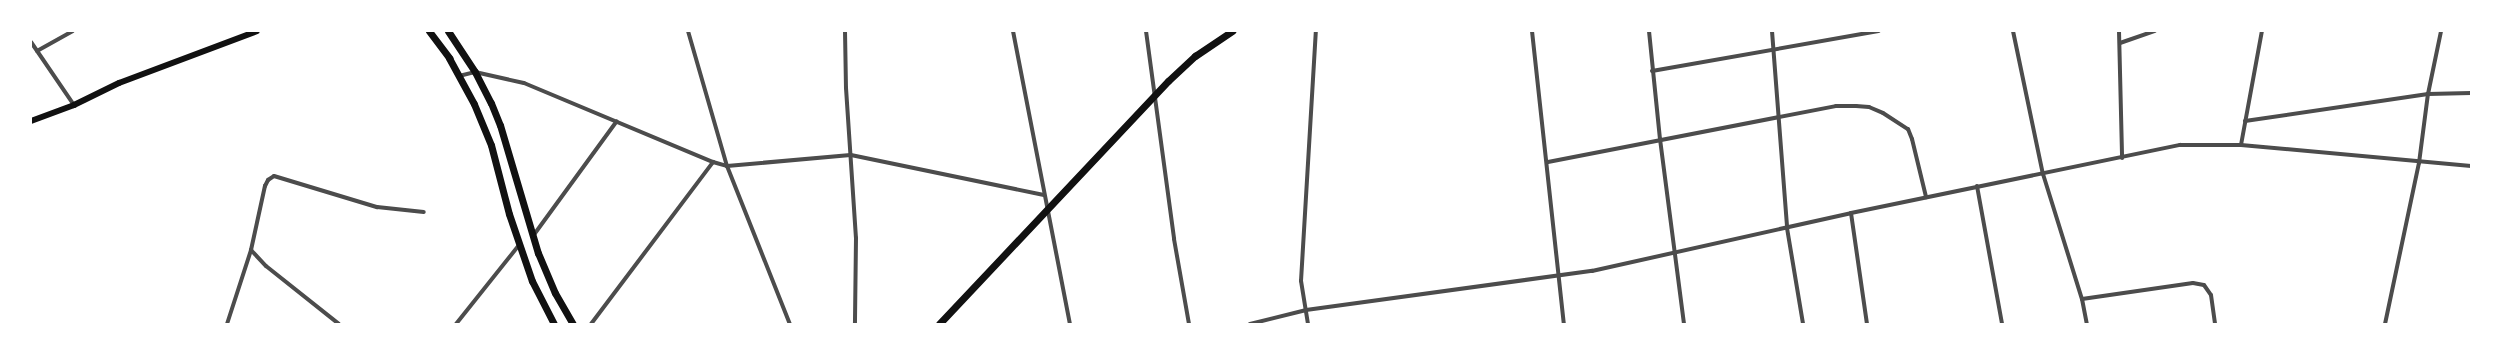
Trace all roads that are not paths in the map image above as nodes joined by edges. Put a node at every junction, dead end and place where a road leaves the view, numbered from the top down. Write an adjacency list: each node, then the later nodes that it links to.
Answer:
1 (73, 31): 23 (street)
2 (257, 31): 30 (main road)
3 (429, 31): 26 (main road)
4 (448, 31): 25 (main road)
5 (688, 31): 42 (street)
6 (845, 31): 37 (street)
7 (1013, 31): 46 (street)
8 (1146, 31): 29 (street)
9 (1232, 31): 29 (main road)
10 (1316, 31): 58 (street)
11 (1532, 31): 40 (street)
12 (1649, 31): 24 (street)
13 (1772, 31): 22 (street)
14 (1878, 31): 22 (street)
15 (2013, 31): 44 (street)
16 (2119, 31): 21 (street)
17 (2155, 31): 21 (street)
18 (2262, 31): 34 (street)
19 (2441, 31): 28 (street)
20 (31, 42): 23 (street)
21 (2120, 43): 38 (street)
22 (1774, 50): 24 (street); 31 (street)
23 (37, 51): 30 (street)
24 (1652, 71): 35 (street)
25 (475, 72): 26 (street); 33 (street); 52 (main road)
26 (459, 76): 53 (main road)
27 (2471, 93): 28 (street)
28 (2428, 94): 34 (street); 41 (street)
29 (1155, 96): 48 (main road); 69 (street)
30 (74, 105): 32 (main road)
31 (1779, 116): 35 (street); 47 (street); 51 (street)
32 (31, 121)
33 (617, 121): 39 (street); 52 (street)
34 (2245, 121): 36 (street)
35 (1660, 139): 40 (street); 55 (street)
36 (2241, 145): 38 (street); 41 (street)
37 (851, 155): 42 (street); 46 (street); 66 (street)
38 (2122, 158): 44 (street)
39 (713, 162): 42 (street); 64 (street)
40 (1548, 162): 56 (street)
41 (2419, 162): 43 (street); 79 (street)
42 (727, 166): 65 (street)
43 (2471, 166)
44 (2042, 174): 45 (street); 57 (street)
45 (1977, 186): 47 (street); 76 (street)
46 (1044, 195): 48 (street)
47 (1926, 197): 50 (street)
48 (1049, 209): 67 (main road); 68 (street)
49 (424, 212): 54 (street)
50 (1851, 212): 51 (street); 75 (street)
51 (1787, 228): 55 (street); 74 (street)
52 (533, 236): 63 (main road)
53 (519, 245): 61 (street); 62 (main road)
54 (251, 250): 59 (street); 60 (street)
55 (1676, 252): 56 (street); 73 (street)
56 (1559, 277): 58 (street); 72 (street)
57 (2082, 299): 77 (street); 78 (street)
58 (1306, 310): 70 (street); 71 (street)
59 (227, 324)
60 (339, 324)
61 (456, 324)
62 (554, 324)
63 (574, 324)
64 (591, 324)
65 (790, 324)
66 (855, 324)
67 (939, 324)
68 (1070, 324)
69 (1189, 324)
70 (1250, 324)
71 (1308, 324)
72 (1564, 324)
73 (1684, 324)
74 (1803, 324)
75 (1867, 324)
76 (2002, 324)
77 (2086, 324)
78 (2215, 324)
79 (2385, 324)

